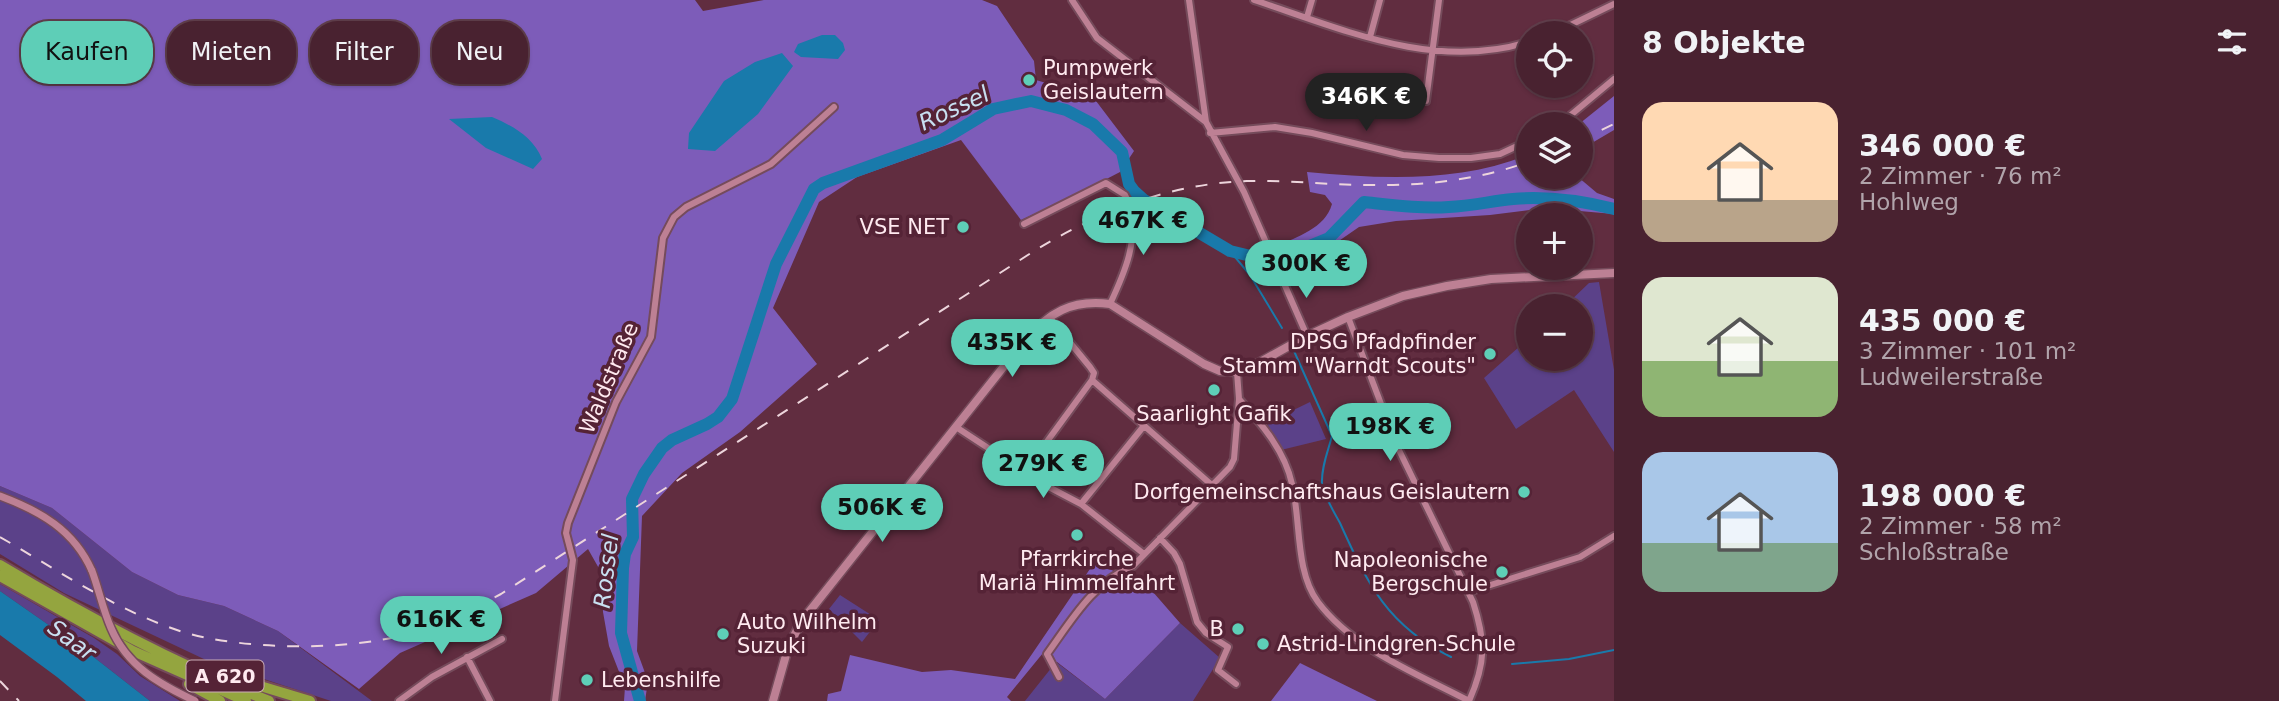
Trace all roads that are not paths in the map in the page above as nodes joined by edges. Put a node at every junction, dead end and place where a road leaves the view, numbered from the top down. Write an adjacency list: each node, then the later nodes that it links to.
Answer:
1 (1072, 0): 17 (street)
2 (1189, 0): 17 (street)
3 (1254, 0): 8 (street)
4 (1312, 0): 8 (street)
5 (1380, 0): 10 (street)
6 (1439, 0): 12 (street)
7 (1614, 4): 9 (street)
8 (1307, 17): 10 (street)
9 (1579, 21)
10 (1370, 37): 12 (street)
11 (1516, 45): 12 (street)
12 (1431, 51): 14 (street)
13 (1614, 79): 16 (street)
14 (1402, 100)
15 (834, 107): 54 (street, Waldstraße)
16 (1574, 112)
17 (1206, 121): 18 (street)
18 (1210, 133): 19 (street); 25 (street)
19 (1516, 147)
20 (1024, 224): 22 (street)
21 (1614, 273): 24 (main road)
22 (1110, 304): 23 (main road); 26 (main road)
23 (1049, 317): 27 (street); 29 (main road)
24 (1348, 317): 25 (main road); 40 (street)
25 (1307, 336): 26 (main road)
26 (1237, 372): 28 (street)
27 (1092, 380): 30 (street); 31 (street)
28 (1239, 399): 32 (street); 56 (street)
29 (956, 427): 31 (street); 55 (main road)
30 (1143, 427): 32 (street); 34 (street)
31 (1024, 473): 34 (street)
32 (1214, 486): 36 (street)
33 (0, 496): 47 (street, bridge)
34 (1081, 505): 37 (street)
35 (1614, 536): 40 (street)
36 (1160, 538): 37 (street); 46 (street)
37 (1144, 554): 45 (street)
38 (0, 565): 41 (highway, A 620)
39 (0, 576): 41 (highway, A 620)
40 (1468, 592): 56 (street)
41 (81, 617): 43 (highway, A 620); 43 (highway, A 620)
42 (502, 639): 44 (street)
43 (137, 648): 48 (highway); 49 (highway, A 620); 50 (highway, A 620); 51 (highway, A 620)
44 (467, 657): 52 (street); 53 (street)
45 (1059, 677)
46 (1236, 684)
47 (195, 701)
48 (220, 701)
49 (246, 701)
50 (270, 701)
51 (310, 701)
52 (398, 701)
53 (490, 701)
54 (555, 701)
55 (773, 701)
56 (1469, 701)

